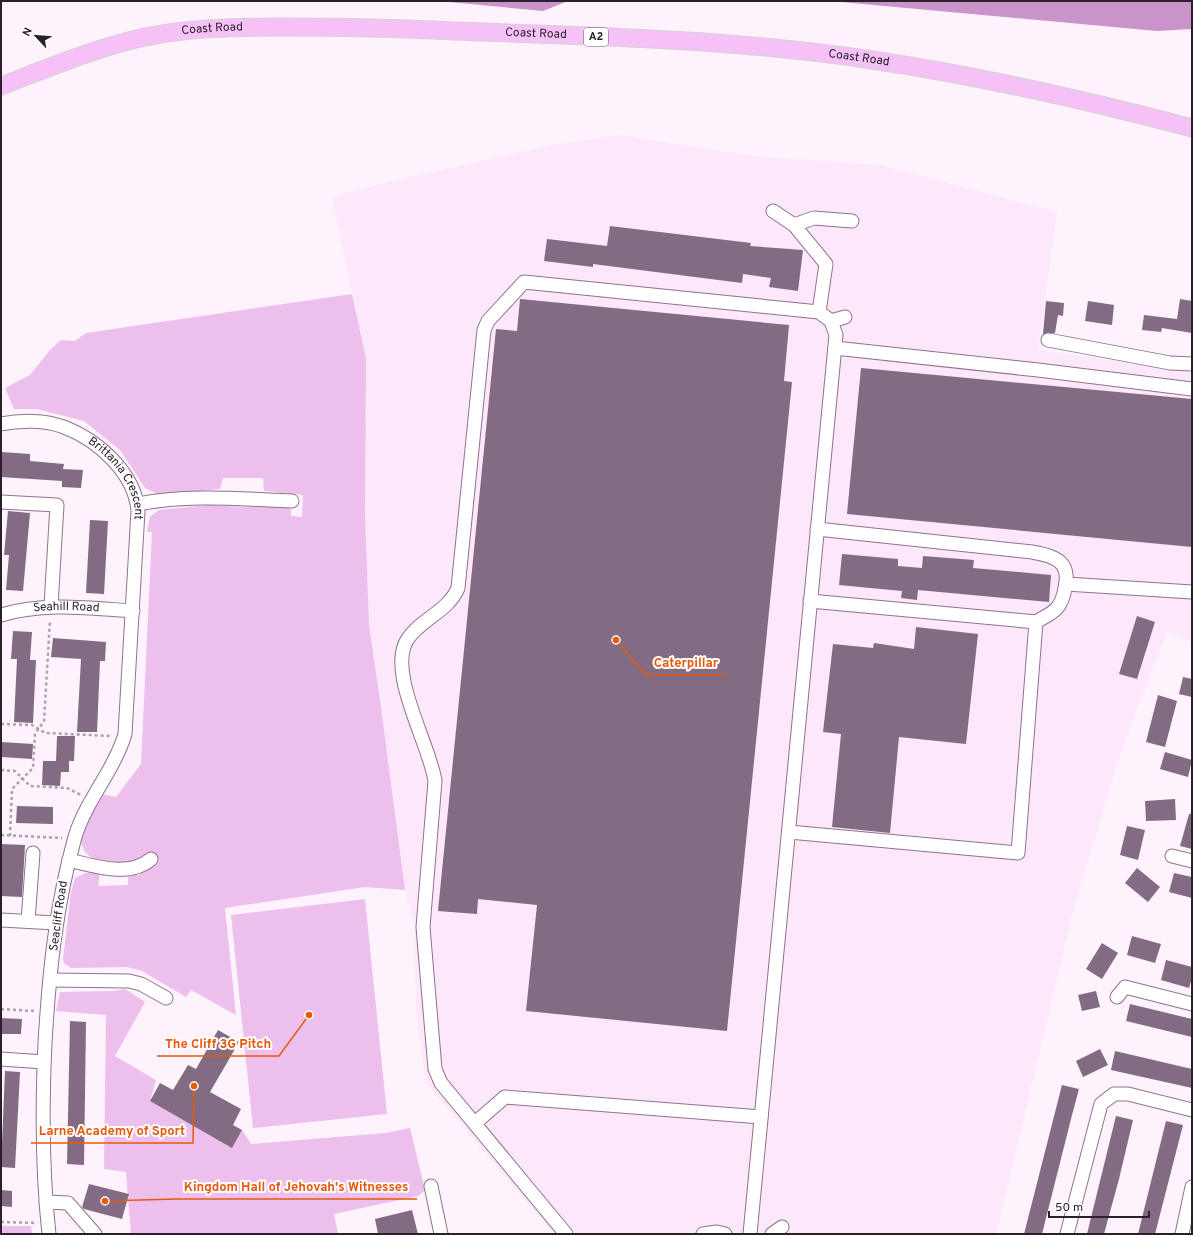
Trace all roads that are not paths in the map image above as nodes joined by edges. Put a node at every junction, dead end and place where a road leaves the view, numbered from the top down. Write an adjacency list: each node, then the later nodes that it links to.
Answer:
1 (1, 86): 2 (main road, Coast Road / A2)
2 (1192, 128)
3 (773, 211): 5 (street)
4 (852, 221): 5 (street)
5 (794, 225): 6 (street)
6 (819, 312): 8 (street); 42 (street)
7 (845, 317): 8 (street)
8 (831, 321): 10 (street)
9 (1048, 340): 11 (street)
10 (835, 348): 12 (street); 17 (street)
11 (1192, 364)
12 (1192, 389)
13 (1, 424): 16 (street, Brittania Crescent)
14 (292, 501): 16 (street)
15 (1, 502): 21 (street)
16 (138, 504): 22 (street, Brittania Crescent)
17 (817, 529): 18 (street); 20 (street)
18 (1066, 584): 19 (street); 24 (street)
19 (1192, 592)
20 (810, 601): 24 (street); 25 (street)
21 (51, 606): 22 (street, Seahill Road); 23 (street, Seahill Road)
22 (133, 611): 29 (street, Seacliff Road)
23 (1, 615)
24 (1036, 622): 25 (street)
25 (788, 832): 41 (street)
26 (33, 853): 32 (street)
27 (1172, 856): 30 (street)
28 (151, 859): 29 (street)
29 (69, 860): 33 (street, Seacliff Road)
30 (1192, 861)
31 (1, 920): 32 (street)
32 (28, 921): 33 (street)
33 (56, 923): 34 (street, Seacliff Road)
34 (50, 980): 36 (street); 39 (street, Seacliff Road)
35 (1117, 997): 37 (street)
36 (166, 998)
37 (1192, 1004)
38 (1, 1059): 39 (street)
39 (44, 1062): 45 (street, Seacliff Road)
40 (1192, 1110): 53 (street)
41 (761, 1117): 42 (street); 52 (street)
42 (475, 1123): 49 (street)
43 (431, 1186): 48 (street)
44 (1192, 1188): 54 (street)
45 (46, 1202): 46 (street, Seacliff Road); 47 (street)
46 (49, 1229)
47 (95, 1234)
48 (441, 1234)
49 (566, 1234)
50 (703, 1234): 51 (street)
51 (725, 1234)
52 (750, 1234)
53 (1067, 1234)
54 (1182, 1234)

